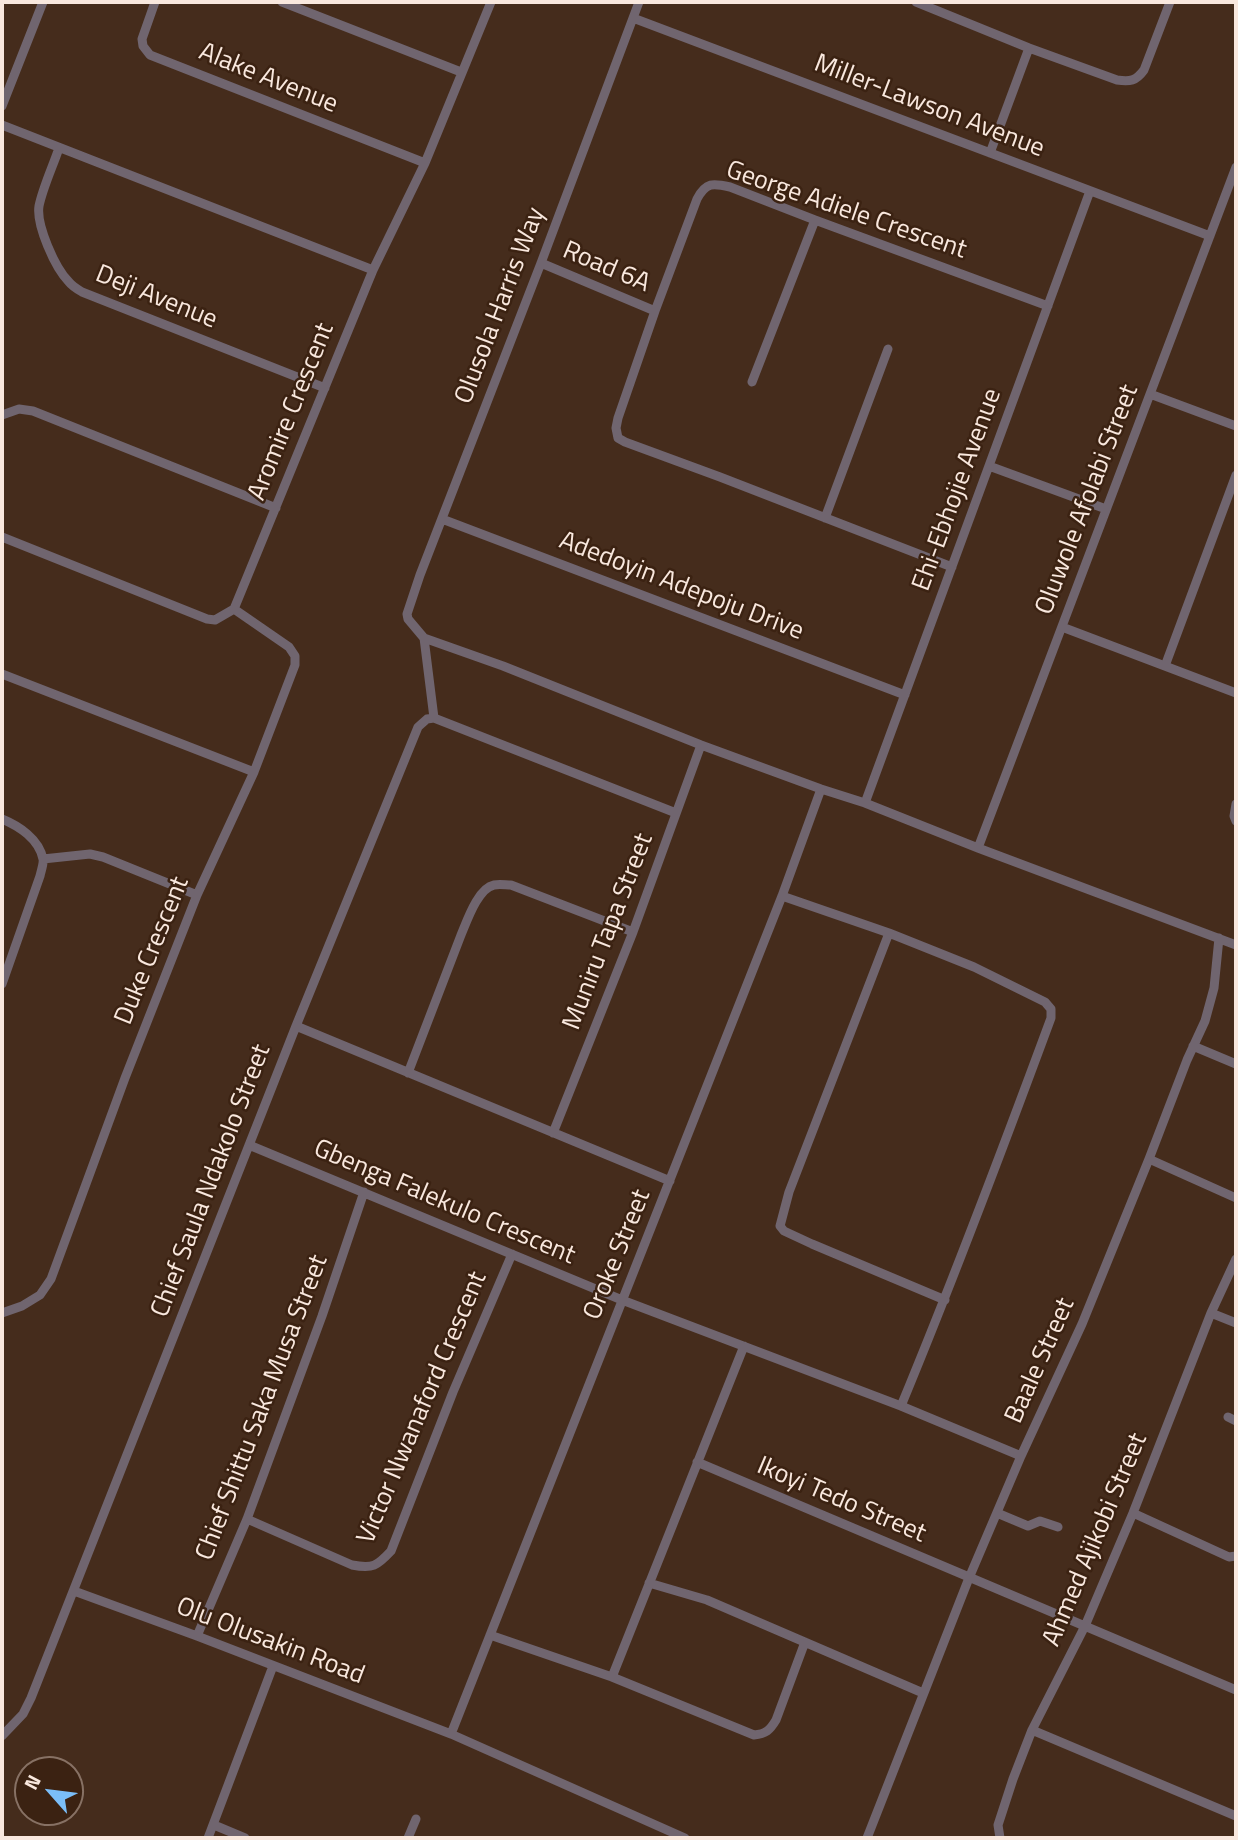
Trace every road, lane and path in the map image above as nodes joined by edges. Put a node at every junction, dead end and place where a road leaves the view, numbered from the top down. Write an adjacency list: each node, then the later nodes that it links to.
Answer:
1 (43, 2): 11 (street)
2 (156, 2): 15 (street, Alake Avenue)
3 (282, 2): 10 (street)
4 (491, 2): 10 (street, Aromire Crescent)
5 (639, 2): 8 (street, Olusola Harris Way)
6 (916, 2): 9 (street)
7 (1170, 2): 9 (street)
8 (633, 18): 14 (street, Miller-Lawson Avenue); 20 (street, Olusola Harris Way)
9 (1029, 48): 14 (street)
10 (461, 72): 15 (street, Aromire Crescent)
11 (2, 106)
12 (2, 125): 13 (street)
13 (59, 148): 21 (street); 26 (street, Deji Avenue)
14 (990, 153): 17 (street, Miller-Lawson Avenue)
15 (425, 163): 21 (street, Aromire Crescent)
16 (1236, 167): 19 (street, Oluwole Afolabi Street)
17 (1090, 191): 19 (street, Miller-Lawson Avenue); 22 (street, Ehi-Ebhojie Avenue)
18 (815, 220): 22 (street, George Adiele Crescent); 23 (street, George Adiele Crescent); 25 (street)
19 (1210, 236): 27 (street, Oluwole Afolabi Street)
20 (541, 264): 23 (street, Road 6A); 35 (street, Olusola Harris Way)
21 (373, 270): 26 (street, Aromire Crescent)
22 (1048, 306): 30 (street, Ehi-Ebhojie Avenue)
23 (655, 311): 34 (street, George Adiele Crescent)
24 (888, 349): 34 (street)
25 (752, 382)
26 (325, 388): 32 (street, Aromire Crescent)
27 (1150, 394): 29 (street); 33 (street, Oluwole Afolabi Street)
28 (2, 415): 32 (street)
29 (1236, 426)
30 (989, 466): 33 (street); 37 (street, Ehi-Ebhojie Avenue)
31 (1236, 475): 41 (street)
32 (276, 508): 38 (street, Aromire Crescent)
33 (1107, 509): 39 (street, Oluwole Afolabi Street)
34 (825, 518): 37 (street, George Adiele Crescent)
35 (442, 519): 40 (street, Olusola Harris Way); 44 (street, Adedoyin Adepoju Drive)
36 (2, 537): 38 (street)
37 (952, 568): 44 (street, Ehi-Ebhojie Avenue)
38 (234, 609): 47 (street, Duke Crescent)
39 (1062, 627): 41 (street); 54 (street, Oluwole Afolabi Street)
40 (424, 638): 45 (street); 46 (street)
41 (1165, 666): 43 (street)
42 (2, 674): 47 (street)
43 (1236, 693)
44 (905, 695): 49 (street, Ehi-Ebhojie Avenue)
45 (433, 718): 51 (street); 63 (street, Chief Saula Ndakolo Street)
46 (701, 745): 48 (street); 51 (street, Muniru Tapa Street)
47 (254, 772): 56 (street, Duke Crescent)
48 (821, 789): 49 (street); 57 (street, Oroke Street)
49 (865, 803): 54 (street)
50 (1236, 804): 53 (street)
51 (676, 813): 58 (street, Muniru Tapa Street)
52 (2, 819): 55 (street)
53 (1236, 821)
54 (978, 848): 60 (street)
55 (43, 859): 56 (street); 62 (street)
56 (197, 895): 78 (street, Duke Crescent)
57 (782, 896): 59 (street); 70 (street, Oroke Street)
58 (633, 932): 66 (street); 67 (street, Muniru Tapa Street)
59 (889, 933): 76 (street); 76 (street)
60 (1219, 938): 61 (street); 64 (street, Baale Street)
61 (1236, 945)
62 (2, 984)
63 (296, 1026): 66 (street); 68 (street, Chief Saula Ndakolo Street)
64 (1193, 1045): 65 (street); 69 (street, Baale Street)
65 (1236, 1064)
66 (408, 1073): 67 (street)
67 (554, 1133): 70 (street)
68 (249, 1145): 71 (street, Gbenga Falekulo Crescent); 91 (street, Chief Saula Ndakolo Street)
69 (1149, 1159): 72 (street); 82 (street, Baale Street)
70 (670, 1181): 75 (street, Oroke Street)
71 (364, 1192): 73 (street, Gbenga Falekulo Crescent); 86 (street, Chief Shittu Saka Musa Street)
72 (1236, 1198)
73 (512, 1254): 75 (street, Gbenga Falekulo Crescent); 86 (street, Victor Nwanaford Crescent)
74 (1236, 1259): 77 (street, Ahmed Ajikobi Street)
75 (622, 1300): 80 (street, Gbenga Falekulo Crescent); 93 (street, Oroke Street)
76 (945, 1300): 81 (street)
77 (1211, 1313): 79 (street); 85 (street, Ahmed Ajikobi Street)
78 (2, 1314)
79 (1236, 1323)
80 (744, 1346): 81 (street, Gbenga Falekulo Crescent); 83 (street)
81 (901, 1406): 82 (street, Gbenga Falekulo Crescent)
82 (1021, 1456): 84 (street, Baale Street)
83 (697, 1462): 89 (street, Ikoyi Tedo Street); 90 (street)
84 (997, 1513): 87 (street); 89 (street, Baale Street)
85 (1133, 1513): 88 (street); 92 (street, Ahmed Ajikobi Street)
86 (247, 1519): 94 (street, Chief Shittu Saka Musa Street)
87 (1058, 1527)
88 (1236, 1556)
89 (970, 1578): 92 (street, Ikoyi Tedo Street); 99 (street, Baale Street)
90 (649, 1583): 95 (street); 97 (street)
91 (74, 1591): 94 (street, Olu Olusakin Road); 102 (street, Chief Saula Ndakolo Street)
92 (1085, 1626): 98 (street, Ikoyi Tedo Street); 100 (street, Ahmed Ajikobi Street)
93 (490, 1635): 97 (street); 101 (street, Oroke Street)
94 (197, 1636): 96 (street, Olu Olusakin Road)
95 (805, 1642): 97 (street); 99 (street)
96 (273, 1666): 101 (street, Olu Olusakin Road); 105 (street)
97 (612, 1677)
98 (1236, 1690)
99 (923, 1693): 110 (street, Baale Street)
100 (1032, 1730): 103 (street); 111 (street, Ahmed Ajikobi Street)
101 (451, 1734): 109 (street, Olu Olusakin Road)
102 (2, 1736)
103 (1236, 1816)
104 (416, 1819): 108 (street)
105 (214, 1825): 106 (street); 107 (street)
106 (208, 1838)
107 (245, 1838)
108 (408, 1838)
109 (685, 1838)
110 (867, 1838)
111 (1000, 1838)

